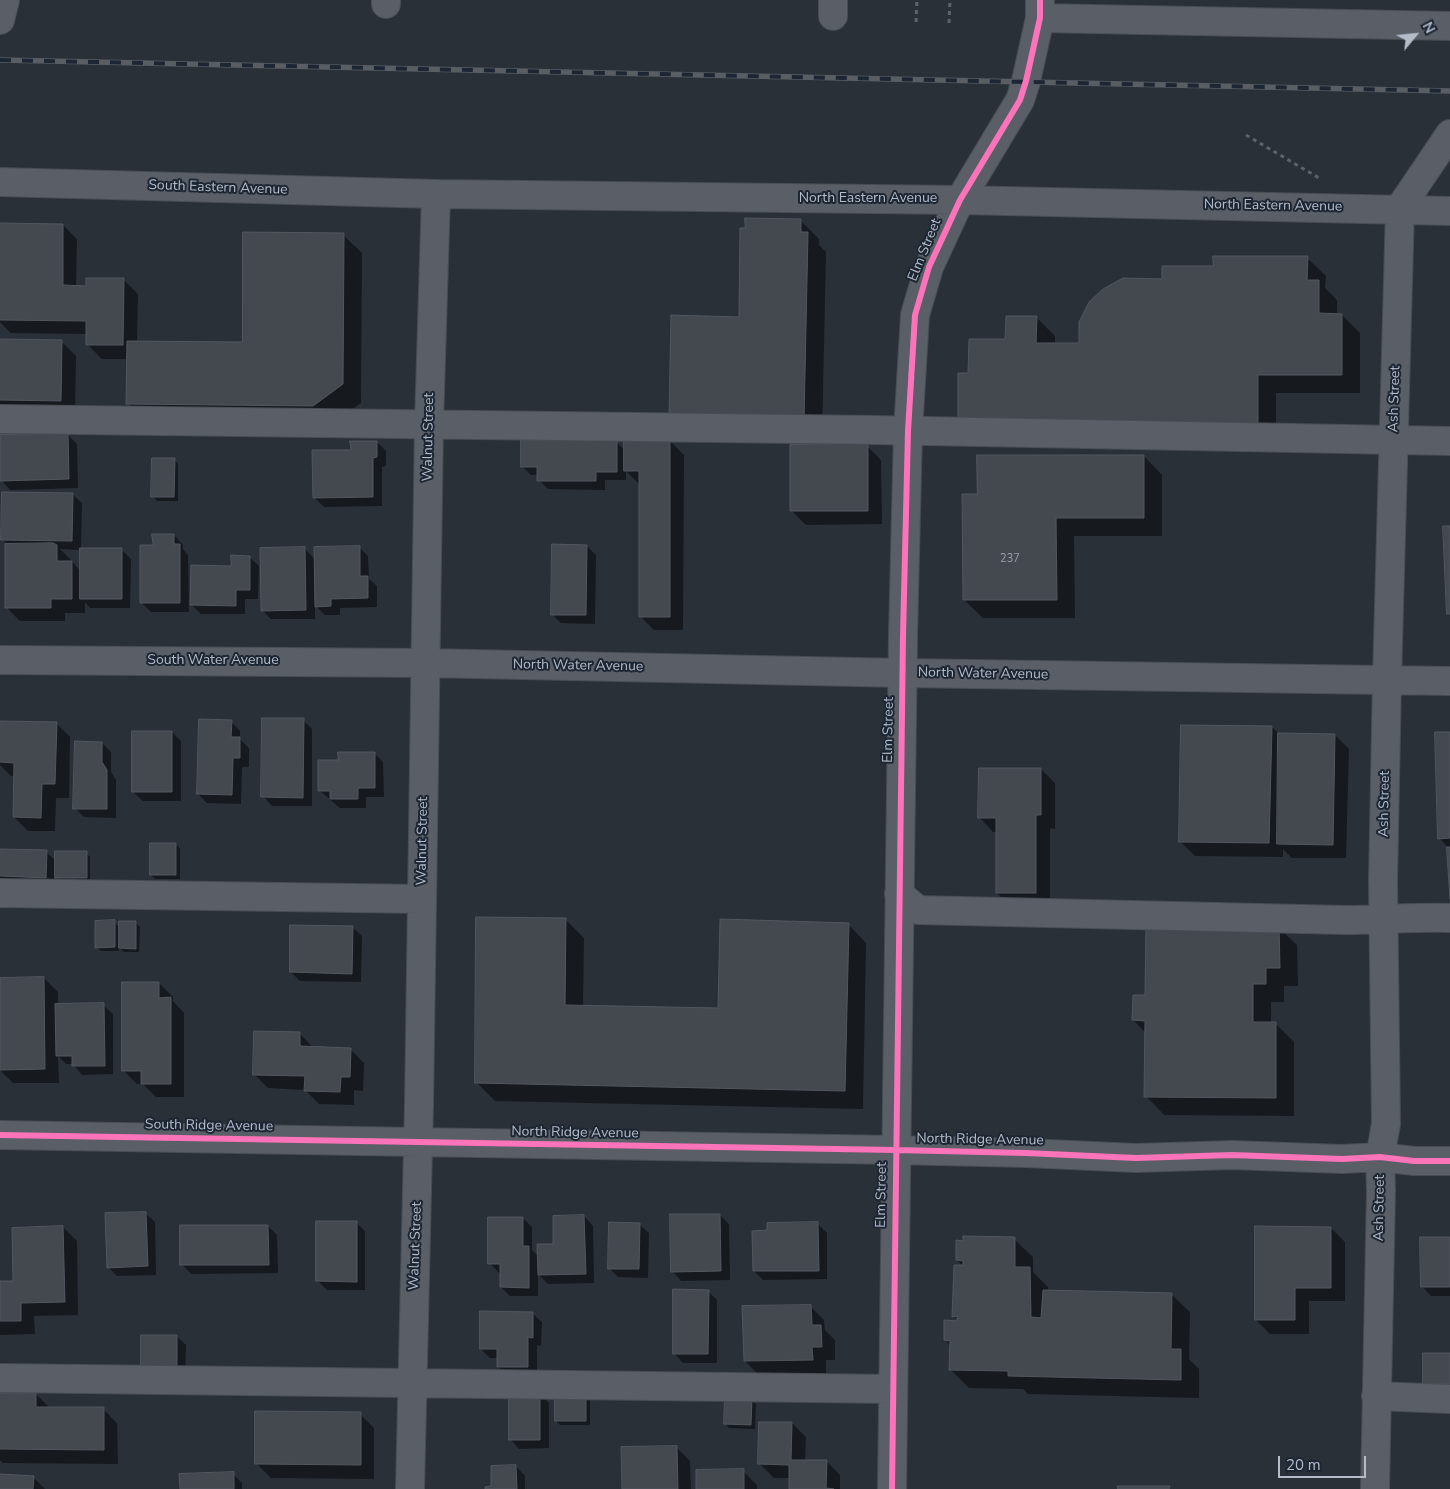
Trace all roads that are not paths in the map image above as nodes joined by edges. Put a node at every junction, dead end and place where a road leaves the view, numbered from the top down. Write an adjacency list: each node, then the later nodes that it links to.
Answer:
1 (5, 0): 3 (street)
2 (1040, 9): 4 (street); 8 (street, Elm Street)
3 (0, 20)
4 (1450, 26)
5 (1450, 134): 9 (street)
6 (0, 182): 7 (street, South Eastern Avenue)
7 (436, 194): 8 (street, North Eastern Avenue); 12 (street, Walnut Street)
8 (960, 200): 9 (street, North Eastern Avenue); 13 (street, Elm Street)
9 (1400, 208): 10 (street, North Eastern Avenue); 14 (street, Ash Street)
10 (1450, 211)
11 (0, 419): 12 (street)
12 (429, 424): 13 (street); 17 (street, Walnut Street)
13 (908, 431): 14 (street); 18 (street, Elm Street)
14 (1393, 440): 15 (street); 19 (street, Ash Street)
15 (1450, 441)
16 (0, 660): 17 (street, South Water Avenue)
17 (426, 663): 18 (street, North Water Avenue); 23 (street, Walnut Street)
18 (903, 673): 19 (street, North Water Avenue); 22 (street, Elm Street)
19 (1386, 680): 20 (street, North Water Avenue); 25 (street, Ash Street)
20 (1450, 681)
21 (0, 893): 23 (street)
22 (900, 894): 25 (street); 28 (street, Elm Street)
23 (422, 899): 27 (street, Walnut Street)
24 (1450, 918): 25 (street)
25 (1383, 920): 29 (street, Ash Street)
26 (0, 1136): 27 (street, South Ridge Avenue)
27 (418, 1142): 28 (street, North Ridge Avenue); 32 (street, Walnut Street)
28 (895, 1150): 29 (street, North Ridge Avenue); 33 (street, Elm Street)
29 (1380, 1157): 30 (street, North Ridge Avenue); 34 (street, Ash Street)
30 (1450, 1161)
31 (0, 1378): 32 (street)
32 (412, 1383): 33 (street); 36 (street, Walnut Street)
33 (892, 1389): 37 (street, Elm Street)
34 (1376, 1396): 35 (street); 38 (street, Ash Street)
35 (1450, 1399)
36 (410, 1489)
37 (892, 1489)
38 (1375, 1489)

